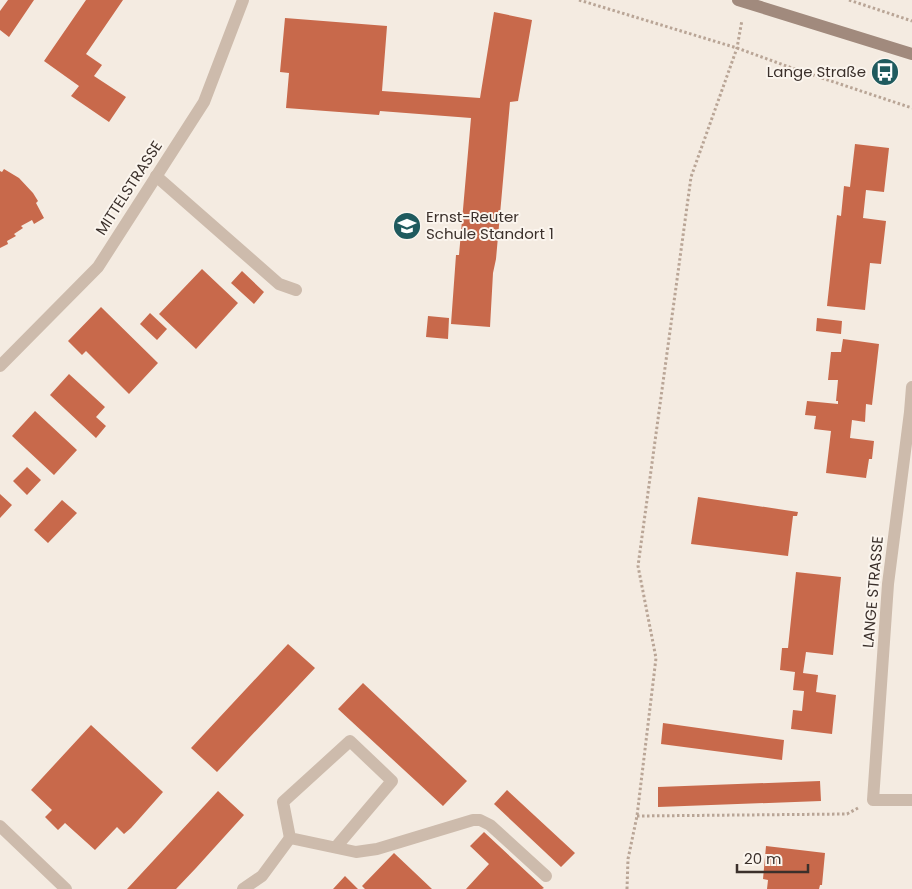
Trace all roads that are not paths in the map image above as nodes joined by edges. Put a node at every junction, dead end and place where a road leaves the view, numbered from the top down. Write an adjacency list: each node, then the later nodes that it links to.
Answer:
1 (243, 0): 4 (street, MITTELSTRASSE)
2 (743, 1): 3 (main road)
3 (912, 54)
4 (156, 176): 5 (street); 6 (street, MITTELSTRASSE)
5 (296, 290)
6 (0, 366)
7 (912, 387): 8 (street, LANGE STRASSE)
8 (912, 800)
9 (0, 826): 13 (street)
10 (290, 838): 11 (street); 11 (street); 14 (street)
11 (336, 847): 12 (street)
12 (546, 876)
13 (66, 889)
14 (244, 889)

